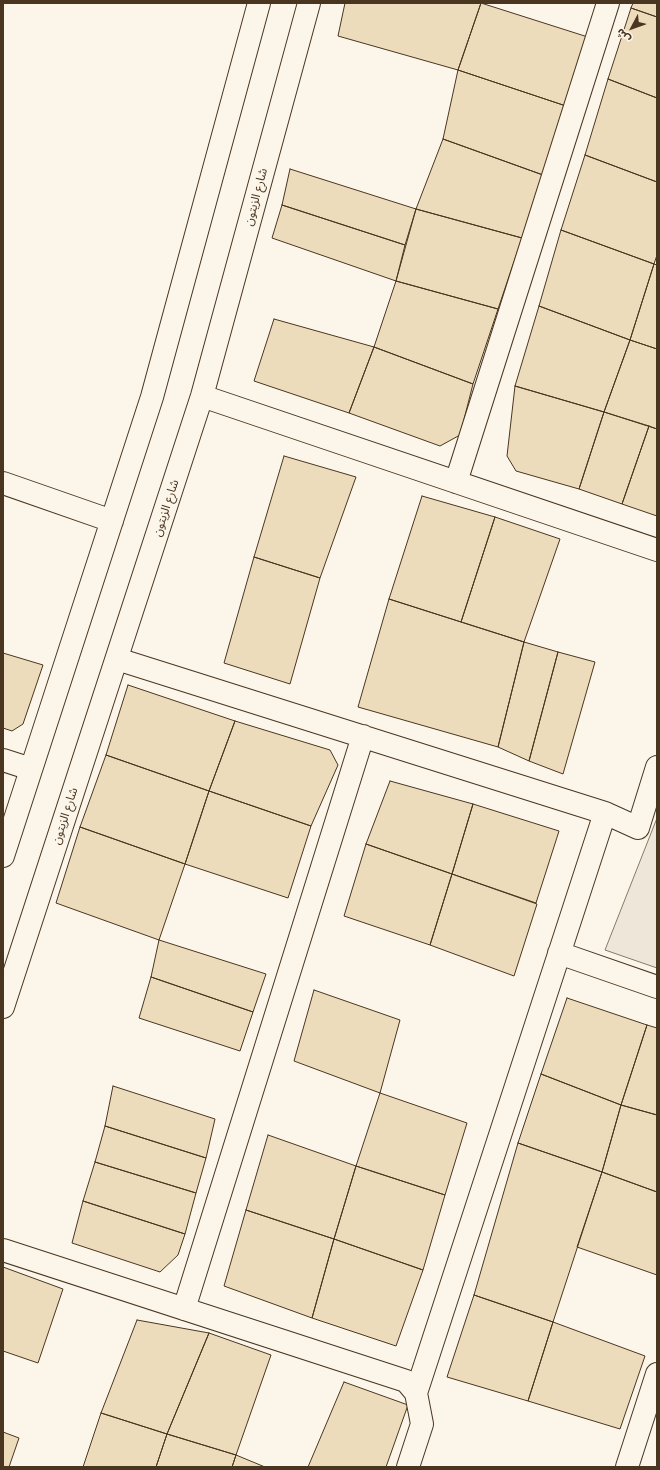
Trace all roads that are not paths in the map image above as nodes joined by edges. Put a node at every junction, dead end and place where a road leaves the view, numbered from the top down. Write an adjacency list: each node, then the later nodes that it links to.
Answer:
1 (258, 3): 7 (street)
2 (309, 3): 4 (street, شارع الزيتون)
3 (608, 3): 5 (street)
4 (202, 396): 5 (street); 9 (street, شارع الزيتون)
5 (456, 482): 8 (street)
6 (3, 483): 7 (street)
7 (112, 521): 13 (street)
8 (657, 550)
9 (117, 659): 10 (street); 18 (street, شارع الزيتون)
10 (363, 736): 14 (street); 20 (street)
11 (3, 760): 13 (street)
12 (657, 767): 14 (street)
13 (31, 769): 15 (street)
14 (605, 813): 16 (street)
15 (3, 856)
16 (559, 953): 17 (street); 22 (street)
17 (657, 986)
18 (3, 1007)
19 (3, 1250): 20 (street)
20 (184, 1309): 22 (street)
21 (657, 1374): 24 (street)
22 (416, 1393): 23 (street)
23 (408, 1467)
24 (627, 1467)

